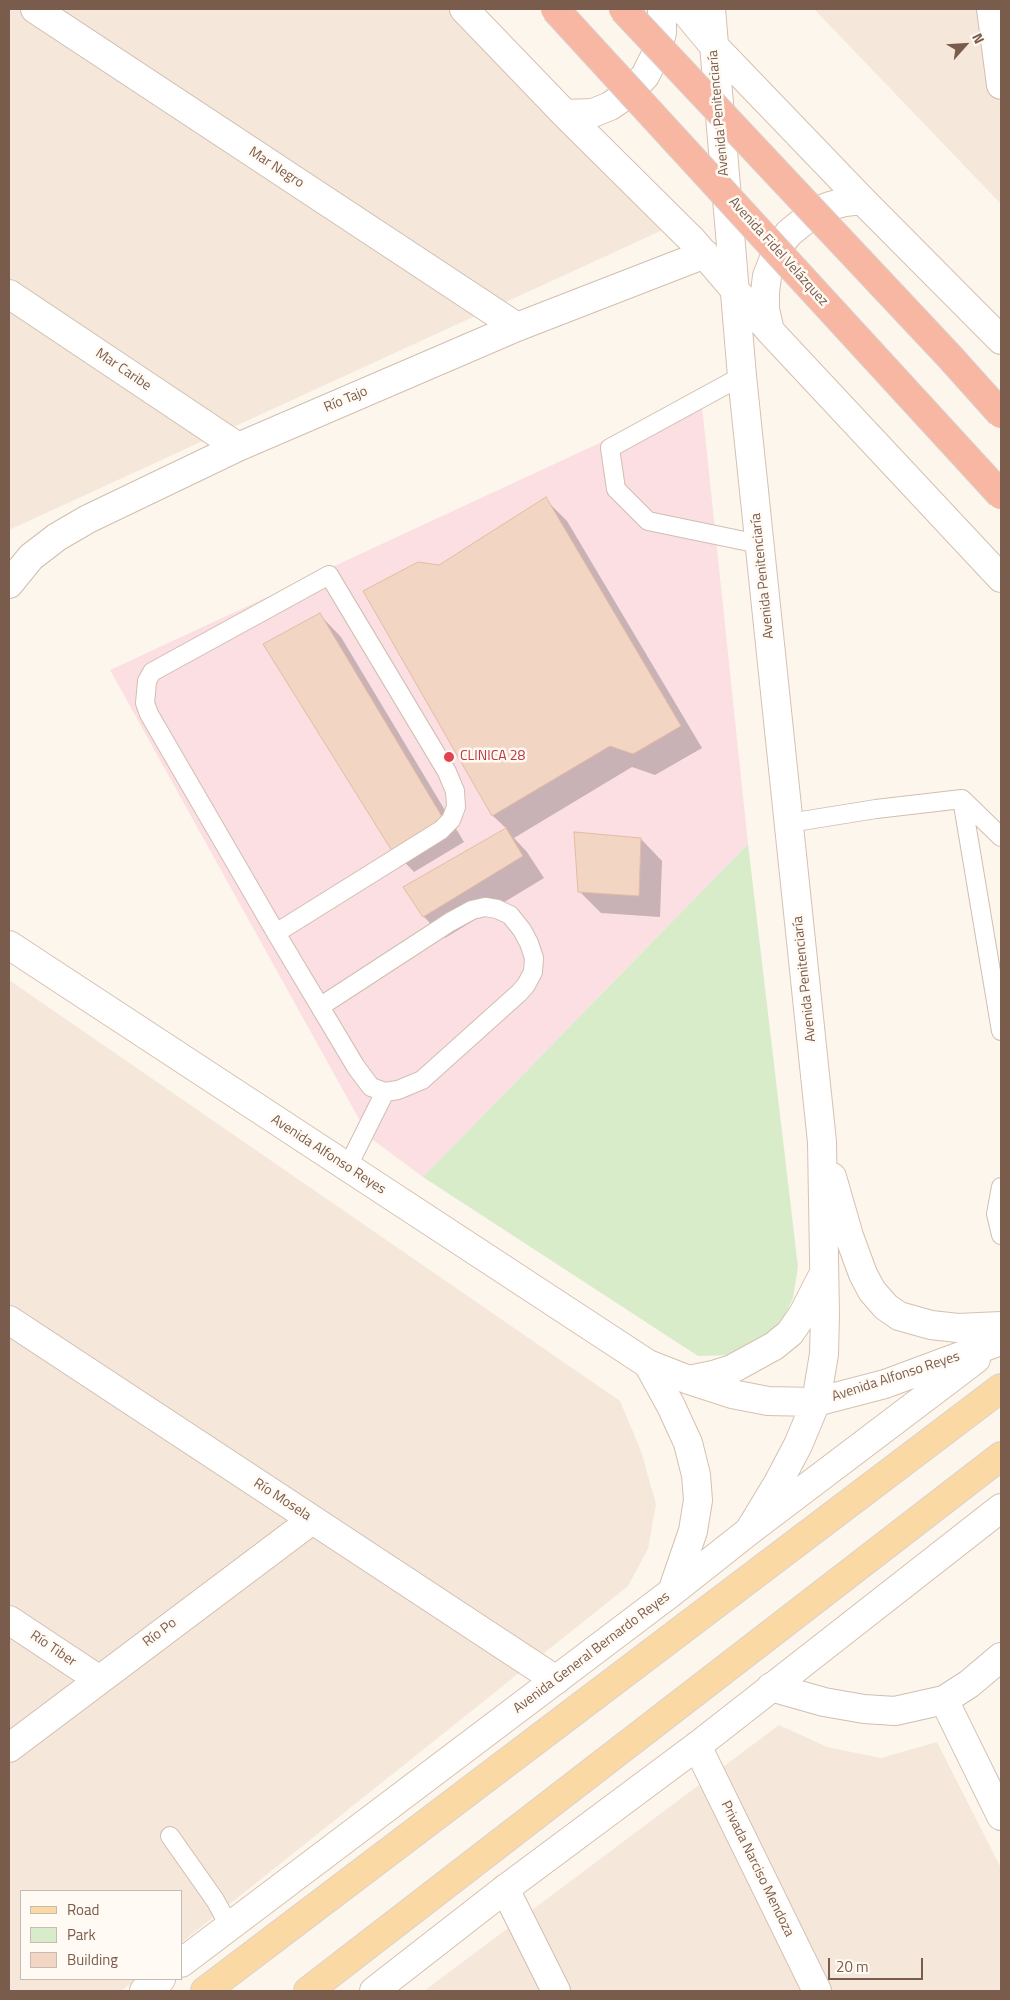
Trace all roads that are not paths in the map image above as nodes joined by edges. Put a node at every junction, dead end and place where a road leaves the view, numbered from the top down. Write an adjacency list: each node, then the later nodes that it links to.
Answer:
1 (35, 9): 16 (street, Mar Negro)
2 (464, 9): 11 (street)
3 (555, 9): 22 (highway, Avenida Fidel Velázquez, bridge)
4 (623, 9): 20 (highway, bridge)
5 (662, 9): 11 (street)
6 (683, 9): 9 (street)
7 (711, 9): 9 (street, Avenida Penitenciaría)
8 (991, 9): 10 (street)
9 (713, 45): 12 (street); 14 (street, Avenida Penitenciaría)
10 (1001, 85)
11 (565, 114): 13 (street)
12 (862, 200): 17 (street); 18 (street)
13 (705, 254): 14 (street); 16 (street, Río Tajo)
14 (735, 291): 17 (street); 19 (street, Avenida Penitenciaría)
15 (9, 294): 21 (street, Mar Caribe)
16 (516, 327): 21 (street, Río Tajo)
17 (770, 331): 24 (street)
18 (1001, 340)
19 (742, 376): 23 (street, Avenida Penitenciaría); 23 (lane)
20 (1001, 414)
21 (238, 447): 25 (street, Río Tajo)
22 (1001, 495)
23 (759, 544): 27 (street, Avenida Penitenciaría)
24 (1001, 578)
25 (9, 584)
26 (962, 799): 27 (lane); 28 (lane); 32 (lane)
27 (789, 823): 34 (street, Avenida Penitenciaría)
28 (1001, 837)
29 (276, 933): 29 (lane); 31 (lane)
30 (9, 945): 35 (street, Avenida Alfonso Reyes)
31 (321, 1006): 33 (lane); 33 (lane)
32 (1001, 1031)
33 (385, 1092): 35 (lane)
34 (822, 1142): 38 (street, Avenida Penitenciaría); 40 (street, Avenida Penitenciaría)
35 (347, 1168): 41 (street, Avenida Alfonso Reyes)
36 (1001, 1187): 37 (lane)
37 (1001, 1235)
38 (824, 1274): 42 (street); 44 (street, Avenida Penitenciaría)
39 (9, 1320): 47 (street, Río Mosela)
40 (1000, 1336): 44 (street, Avenida Alfonso Reyes); 48 (street, Avenida General Bernardo Reyes)
41 (648, 1364): 42 (street, Avenida Alfonso Reyes); 49 (street, Avenida Alfonso Reyes)
42 (689, 1380): 44 (street, Avenida Alfonso Reyes)
43 (1001, 1388): 65 (main road)
44 (816, 1402): 48 (street, Avenida Penitenciaría)
45 (1001, 1456): 66 (main road)
46 (1001, 1508): 54 (street)
47 (312, 1520): 52 (street, Río Po); 53 (street, Río Mosela)
48 (749, 1531): 49 (street, Avenida General Bernardo Reyes)
49 (672, 1592): 53 (street, Avenida General Bernardo Reyes)
50 (9, 1620): 52 (street, Río Tiber)
51 (1001, 1657): 55 (street)
52 (98, 1679): 57 (street, Río Po)
53 (556, 1680): 61 (street, Avenida General Bernardo Reyes)
54 (771, 1687): 55 (street); 56 (street)
55 (944, 1700): 58 (street)
56 (696, 1746): 60 (street); 69 (street, Privada Narciso Mendoza)
57 (9, 1748)
58 (1001, 1816)
59 (170, 1836): 61 (lane)
60 (505, 1889): 67 (street); 68 (street)
61 (230, 1927): 62 (street, Avenida General Bernardo Reyes)
62 (182, 1963)
63 (160, 1980): 64 (street)
64 (144, 1991)
65 (205, 1991)
66 (308, 1991)
67 (374, 1991)
68 (556, 1991)
69 (817, 1991)

